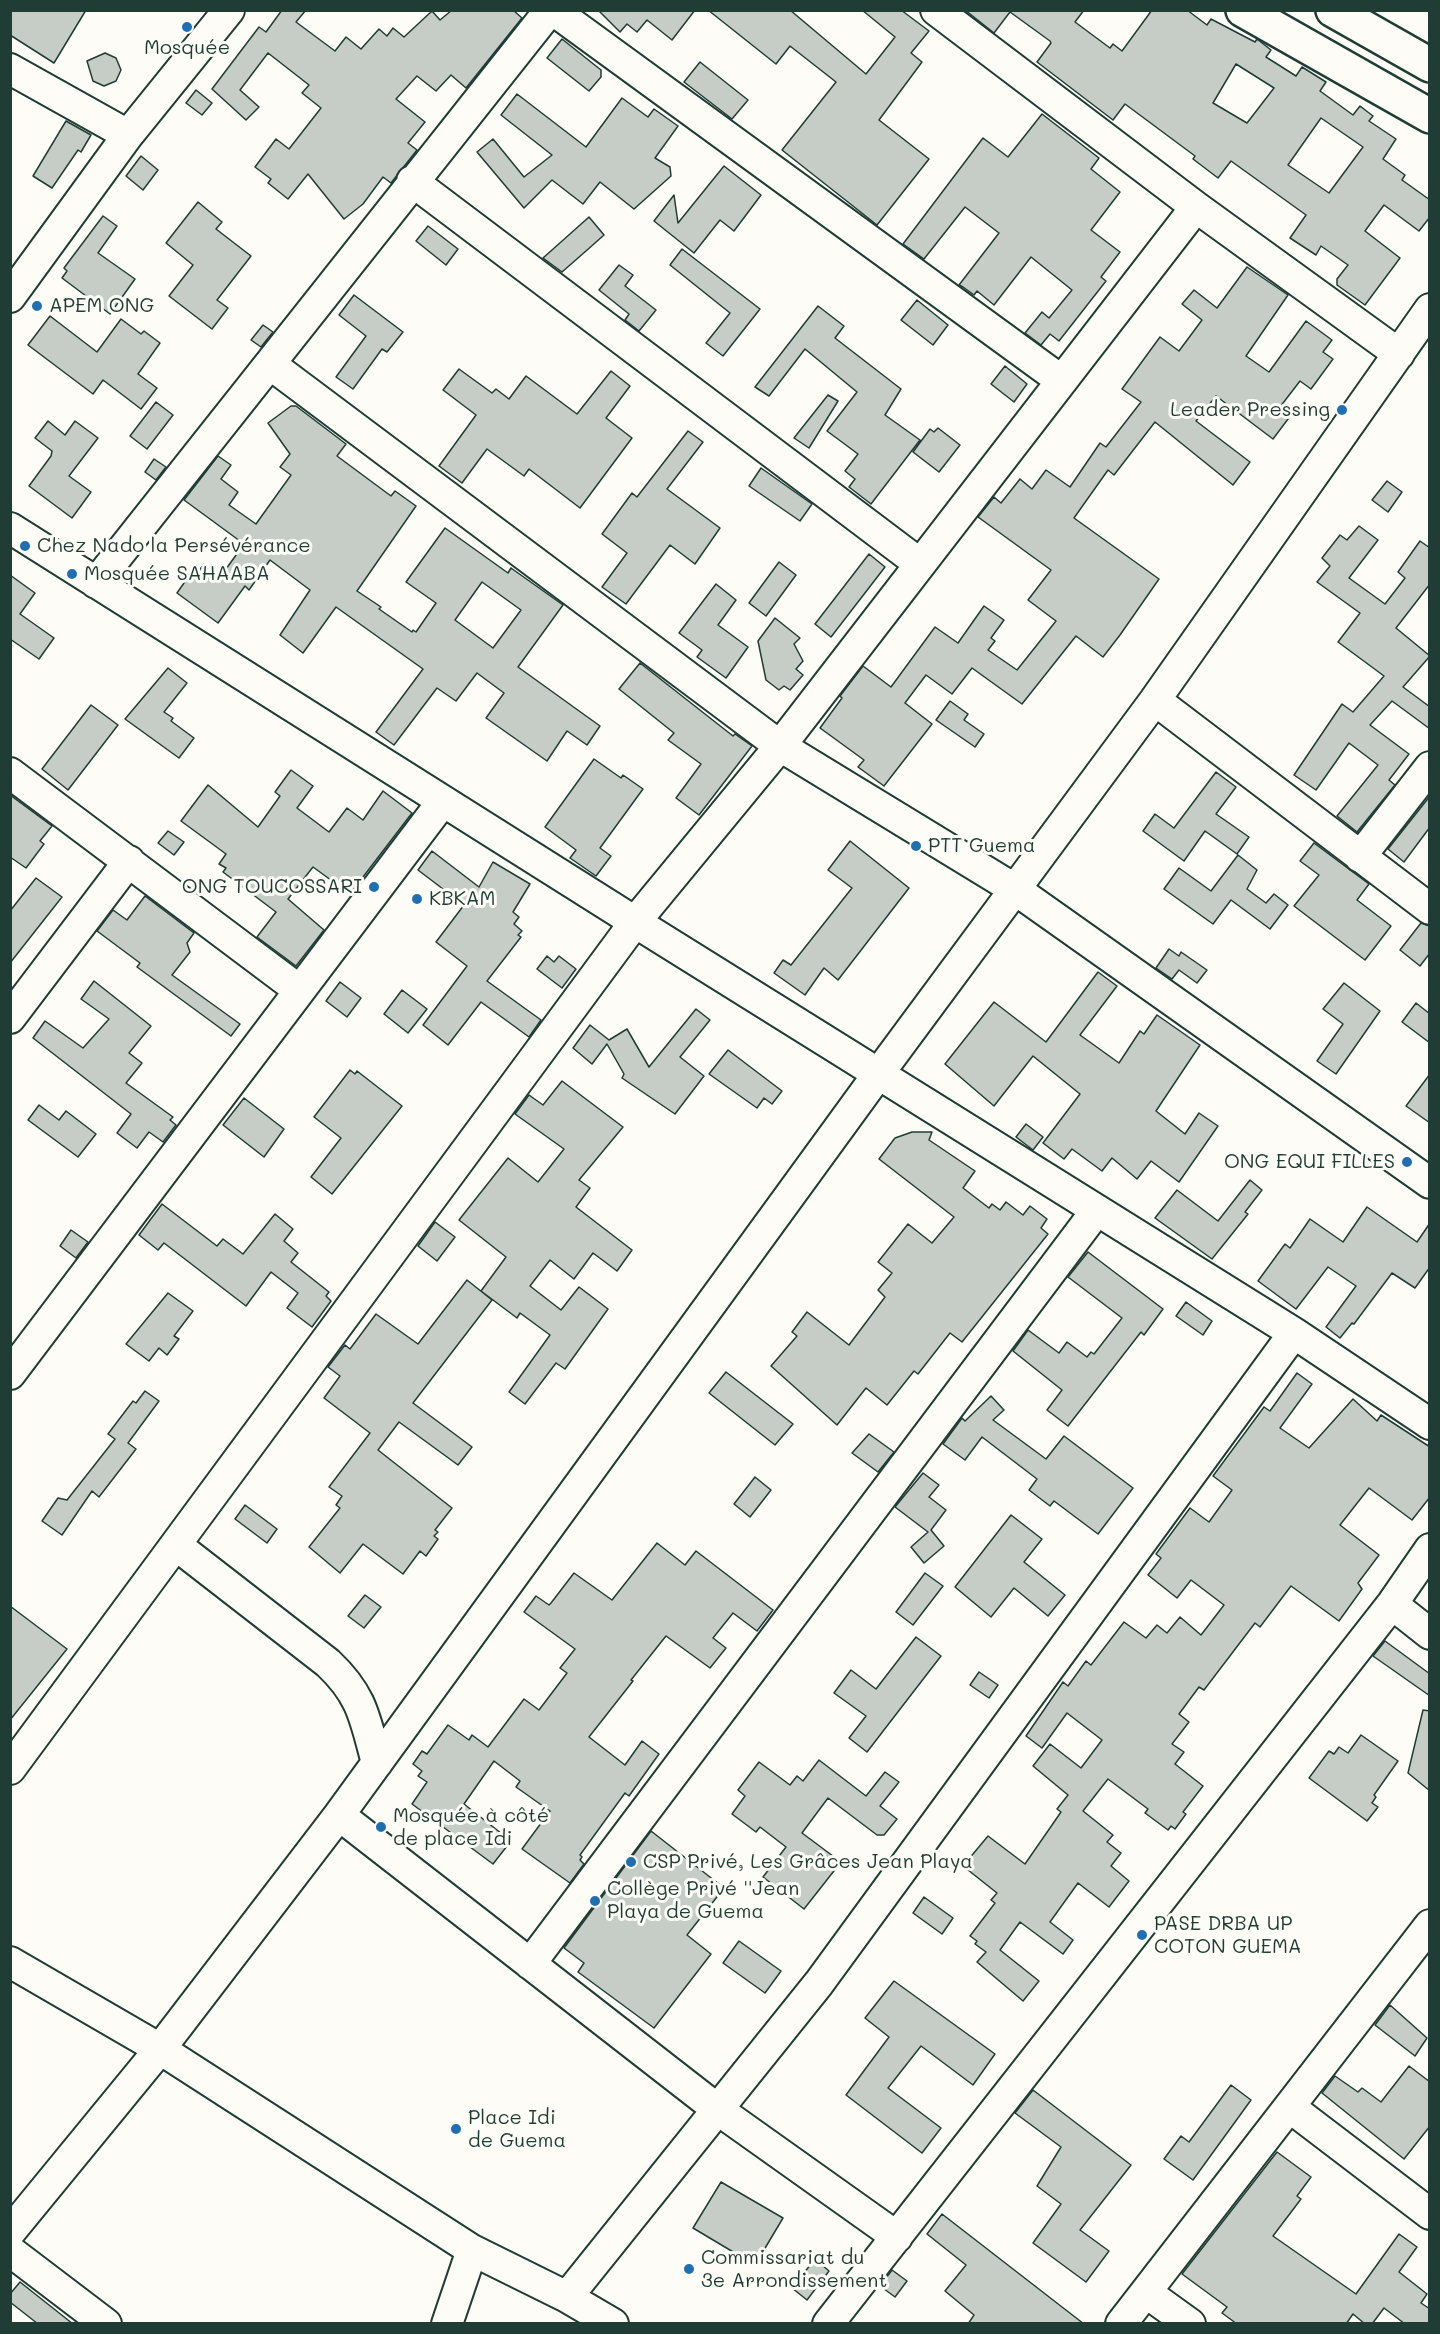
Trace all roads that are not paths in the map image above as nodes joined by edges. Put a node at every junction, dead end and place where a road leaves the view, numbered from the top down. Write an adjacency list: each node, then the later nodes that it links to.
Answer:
1 (229, 10): 10 (street)
2 (551, 10): 11 (street); 17 (street)
3 (936, 10): 12 (street)
4 (1243, 10): 9 (main road)
5 (1334, 10): 6 (main road)
6 (1430, 65)
7 (10, 69): 10 (street)
8 (1430, 71): 9 (main road)
9 (1420, 110)
10 (128, 135): 13 (street)
11 (412, 181): 16 (street); 19 (street)
12 (1196, 207): 15 (street); 17 (street)
13 (10, 297)
14 (1430, 309): 15 (street)
15 (1399, 354): 21 (street)
16 (270, 364): 20 (street); 22 (street)
17 (1062, 381): 19 (street)
18 (10, 528): 20 (street)
19 (920, 564): 22 (street)
20 (96, 583): 25 (street)
21 (1155, 699): 26 (street); 28 (street)
22 (780, 746): 28 (street); 30 (street)
23 (1430, 767): 26 (street)
24 (10, 773): 27 (street)
25 (443, 801): 30 (street); 31 (street)
26 (1360, 857): 29 (street)
27 (129, 861): 31 (street); 32 (street)
28 (1016, 890): 33 (street); 34 (street)
29 (1430, 909)
30 (635, 922): 33 (street); 39 (street)
31 (299, 990): 37 (street)
32 (10, 1018)
33 (879, 1073): 35 (street); 44 (street)
34 (1430, 1183)
35 (1097, 1210): 36 (street); 48 (street)
36 (1294, 1333): 38 (street); 51 (street)
37 (10, 1374)
38 (1430, 1424)
39 (176, 1545): 43 (street); 44 (street)
40 (1430, 1549): 41 (street)
41 (1392, 1604): 42 (street); 54 (street)
42 (1430, 1635)
43 (12, 1763)
44 (377, 1763): 45 (street)
45 (339, 1815): 48 (street); 49 (street)
46 (1426, 1936): 50 (street)
47 (10, 1962): 49 (street)
48 (530, 1964): 51 (street)
49 (160, 2049): 53 (street); 55 (street)
50 (1290, 2108): 52 (street); 57 (street)
51 (717, 2109): 54 (street); 58 (street)
52 (1430, 2214)
53 (10, 2232)
54 (897, 2237): 62 (street)
55 (472, 2250): 58 (street); 60 (street)
56 (10, 2251): 59 (street)
57 (1147, 2293): 63 (street); 64 (street)
58 (567, 2297): 61 (street)
59 (106, 2324)
60 (447, 2324)
61 (613, 2324)
62 (828, 2324)
63 (1121, 2324)
64 (1190, 2324)

